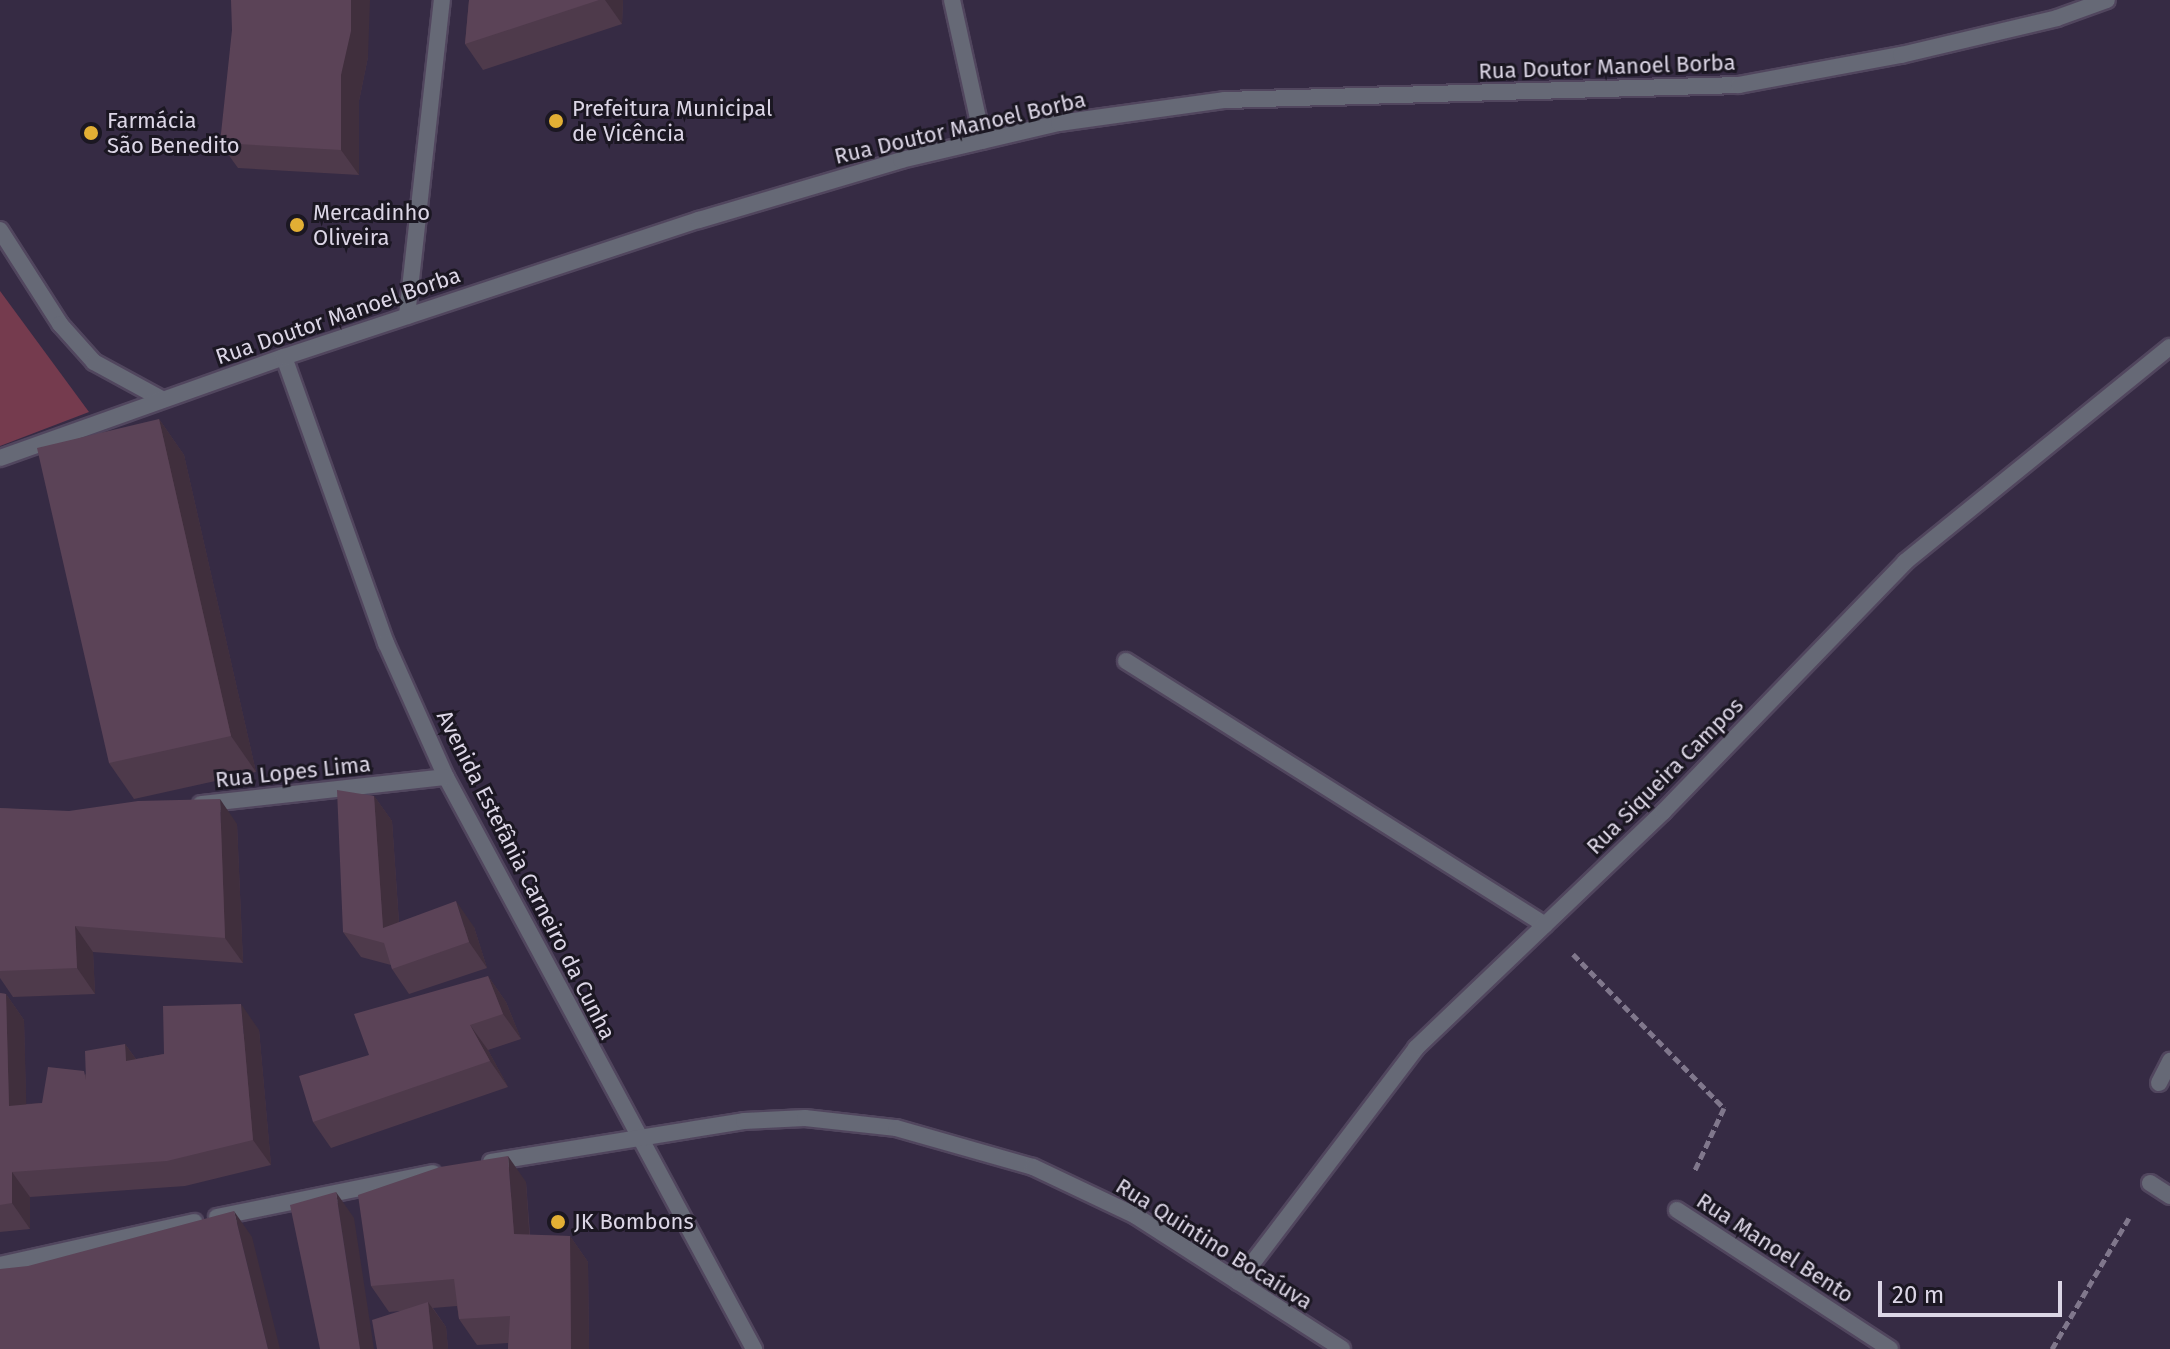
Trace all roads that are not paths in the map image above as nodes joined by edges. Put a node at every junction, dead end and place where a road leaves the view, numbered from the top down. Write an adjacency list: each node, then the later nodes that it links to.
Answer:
1 (442, 0): 6 (street)
2 (952, 0): 4 (street)
3 (2107, 0): 4 (street, Rua Doutor Manoel Borba)
4 (983, 141): 6 (street, Rua Doutor Manoel Borba)
5 (0, 230): 9 (street)
6 (407, 316): 8 (street, Rua Doutor Manoel Borba)
7 (2170, 347): 14 (street, Rua Siqueira Campos)
8 (284, 357): 9 (street, Rua Doutor Manoel Borba); 12 (street, Avenida Estefânia Carneiro da Cunha)
9 (162, 399): 10 (street, Rua Doutor Manoel Borba)
10 (0, 458)
11 (1126, 661): 14 (street)
12 (446, 777): 13 (street, Rua Lopes Lima); 17 (street, Avenida Estefânia Carneiro da Cunha)
13 (179, 806)
14 (1545, 925): 22 (street, Rua Siqueira Campos)
15 (2170, 1061): 16 (street)
16 (2159, 1083)
17 (639, 1136): 21 (street, Rua Quintino Bocaíuva); 22 (street, Rua Quintino Bocaíuva); 23 (street, Avenida Estefânia Carneiro da Cunha)
18 (2150, 1183): 19 (street)
19 (2170, 1196)
20 (1677, 1210): 25 (street, Rua Manoel Bento)
21 (0, 1265)
22 (1238, 1282): 24 (street, Rua Quintino Bocaíuva)
23 (754, 1349)
24 (1342, 1349)
25 (1890, 1349)

